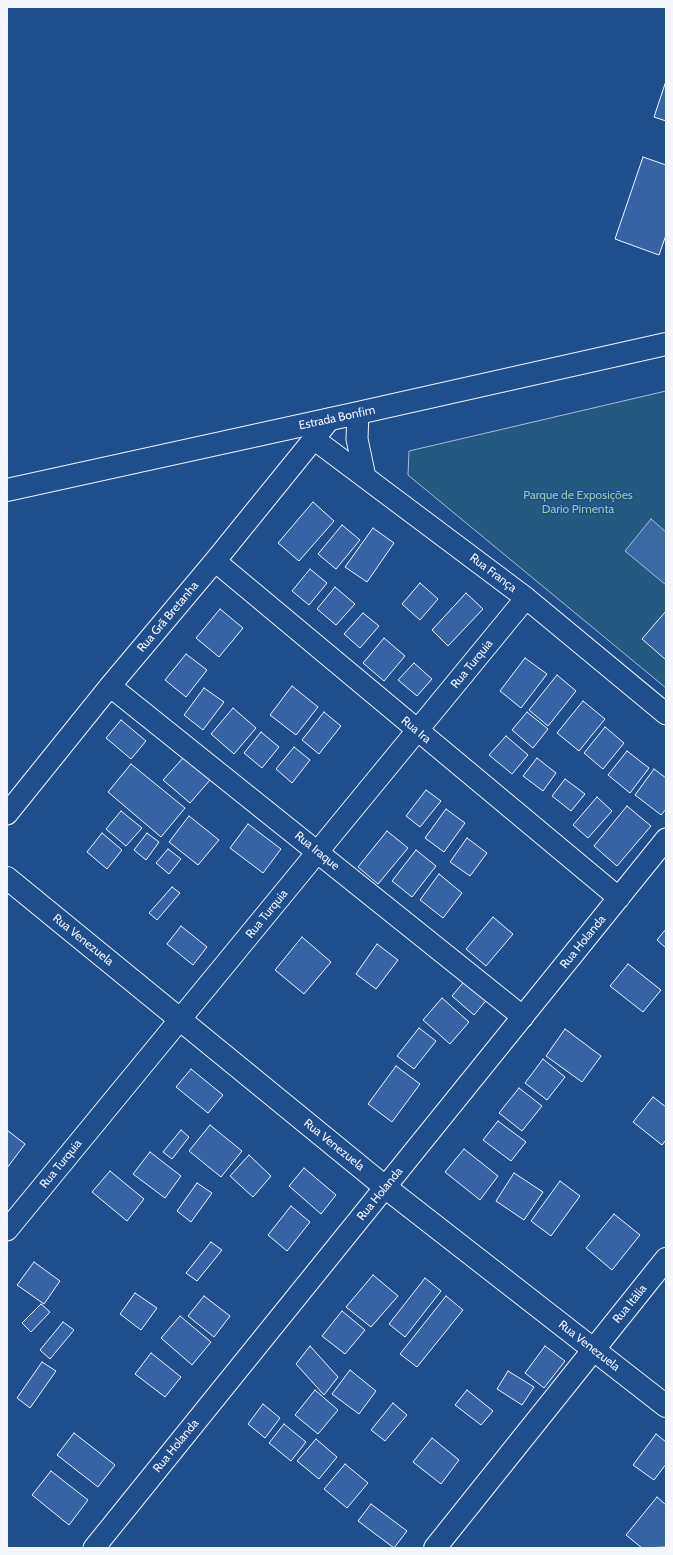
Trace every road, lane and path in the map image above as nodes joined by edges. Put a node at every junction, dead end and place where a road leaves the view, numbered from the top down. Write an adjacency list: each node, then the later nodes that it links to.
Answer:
1 (666, 344): 2 (street, Estrada Bonfim)
2 (358, 413): 3 (street, Estrada Bonfim); 5 (street)
3 (330, 420): 4 (street, Rua Grã Bretanha); 6 (street, Estrada Bonfim)
4 (314, 439): 5 (street, Rua França); 7 (street, Rua Grã Bretanha)
5 (365, 477): 8 (street, Rua França)
6 (7, 490)
7 (216, 561): 9 (street, Rua Grã Bretanha); 11 (street, Rua Ira)
8 (526, 598): 10 (street, Rua França); 11 (street, Rua Turquia)
9 (110, 686): 12 (street, Rua Grã Bretanha); 14 (street, Rua Iraque)
10 (666, 714)
11 (417, 731): 14 (street, Rua Turquia); 16 (street, Rua Ira)
12 (7, 814)
13 (666, 839): 16 (street, Rua Holanda)
14 (318, 852): 17 (street, Rua Iraque); 18 (street, Rua Turquia)
15 (7, 878): 18 (street, Rua Venezuela)
16 (619, 898): 17 (street, Rua Holanda)
17 (523, 1017): 19 (street, Rua Holanda)
18 (180, 1020): 19 (street, Rua Venezuela); 20 (street, Rua Turquia)
19 (385, 1187): 22 (street, Rua Venezuela); 24 (street, Rua Holanda)
20 (7, 1230)
21 (666, 1259): 22 (street, Rua Itália)
22 (594, 1350): 23 (street, Rua Venezuela); 25 (street, Rua Itália)
23 (666, 1406)
24 (94, 1548)
25 (435, 1548)

